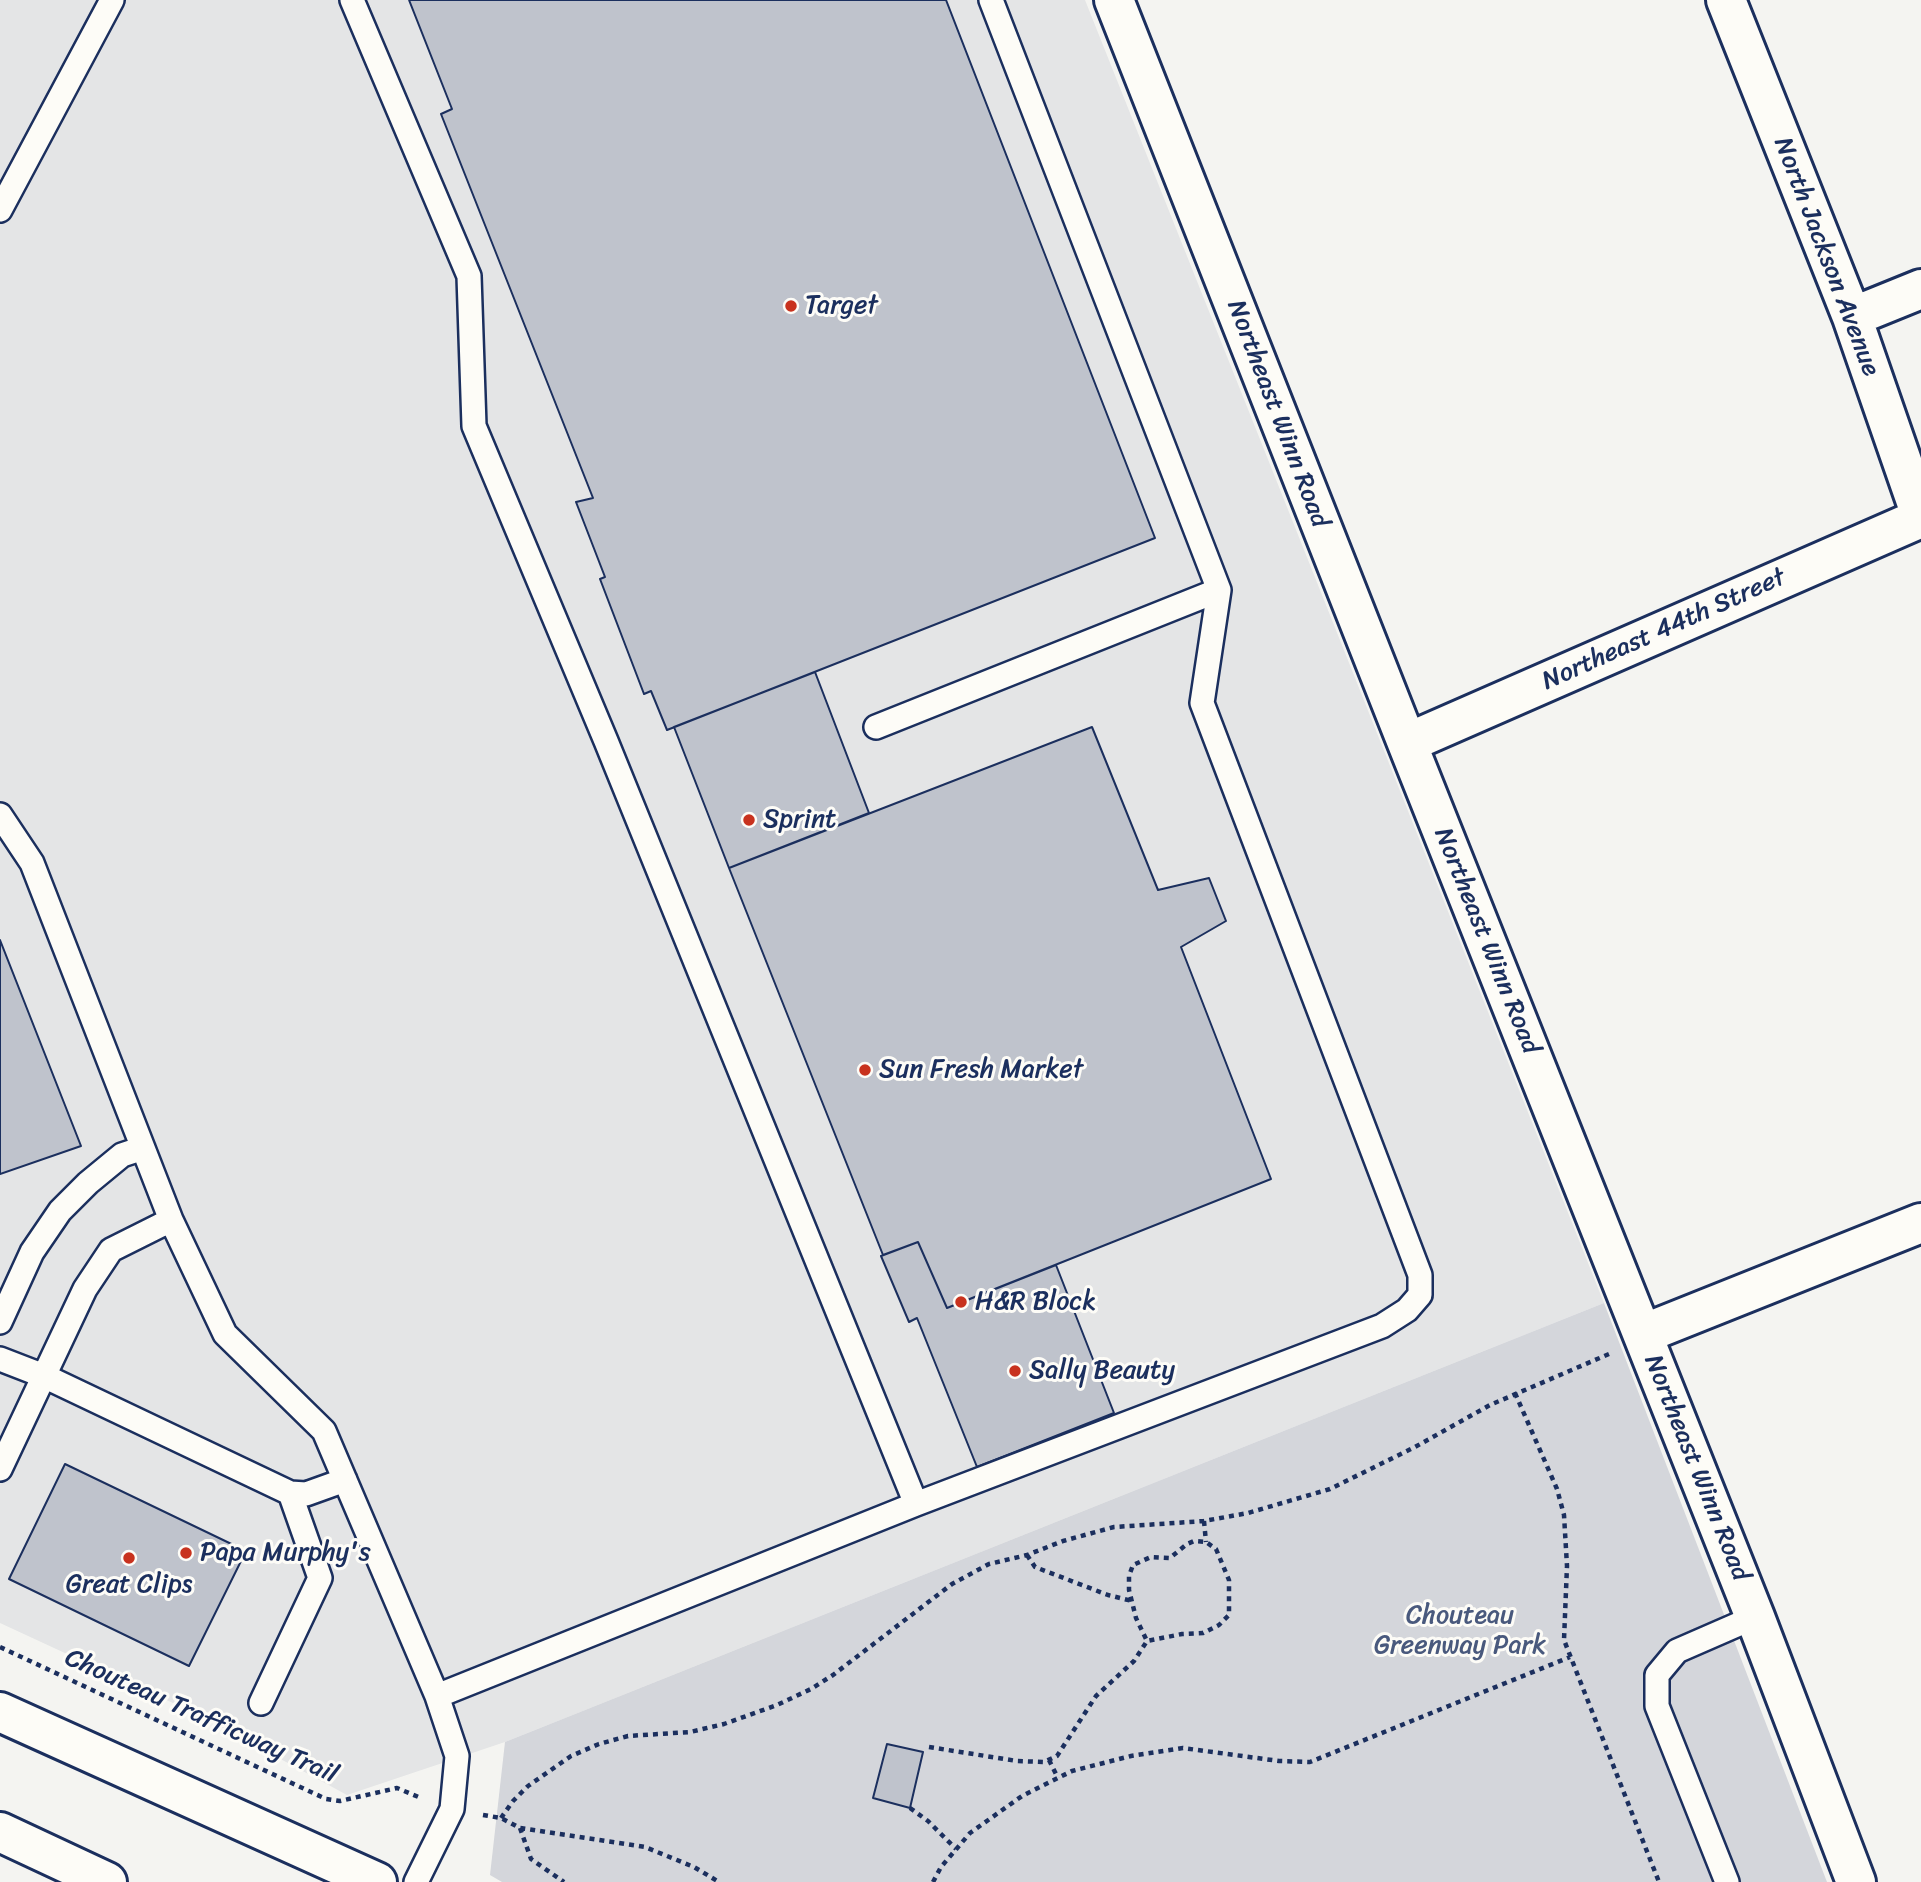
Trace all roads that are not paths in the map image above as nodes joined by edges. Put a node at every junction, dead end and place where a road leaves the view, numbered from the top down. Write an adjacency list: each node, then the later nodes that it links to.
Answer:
1 (112, 0): 6 (lane)
2 (352, 0): 24 (lane)
3 (991, 0): 10 (lane)
4 (1114, 0): 12 (street, Northeast Winn Road)
5 (1726, 0): 8 (street, North Jackson Avenue)
6 (0, 210)
7 (1921, 289): 8 (street)
8 (1852, 317): 9 (street, North Jackson Avenue)
9 (1921, 517): 12 (street, Northeast 44th Street)
10 (1219, 590): 11 (lane); 24 (lane)
11 (876, 727)
12 (1407, 743): 18 (street, Northeast Winn Road)
13 (0, 815): 14 (lane)
14 (143, 1147): 15 (lane); 17 (lane)
15 (171, 1220): 20 (lane); 22 (lane)
16 (1921, 1223): 18 (street)
17 (0, 1322)
18 (1643, 1334): 25 (street, Northeast Winn Road)
19 (0, 1359): 20 (lane)
20 (44, 1376): 21 (lane); 23 (lane)
21 (0, 1469)
22 (345, 1480): 23 (lane); 26 (lane)
23 (290, 1493): 27 (lane)
24 (916, 1504): 26 (lane)
25 (1755, 1617): 33 (lane); 34 (street, Northeast Winn Road)
26 (437, 1696): 32 (lane)
27 (261, 1703)
28 (0, 1712): 31 (street)
29 (0, 1832): 30 (street)
30 (107, 1882)
31 (377, 1882)
32 (416, 1882)
33 (1727, 1882)
34 (1856, 1882)

